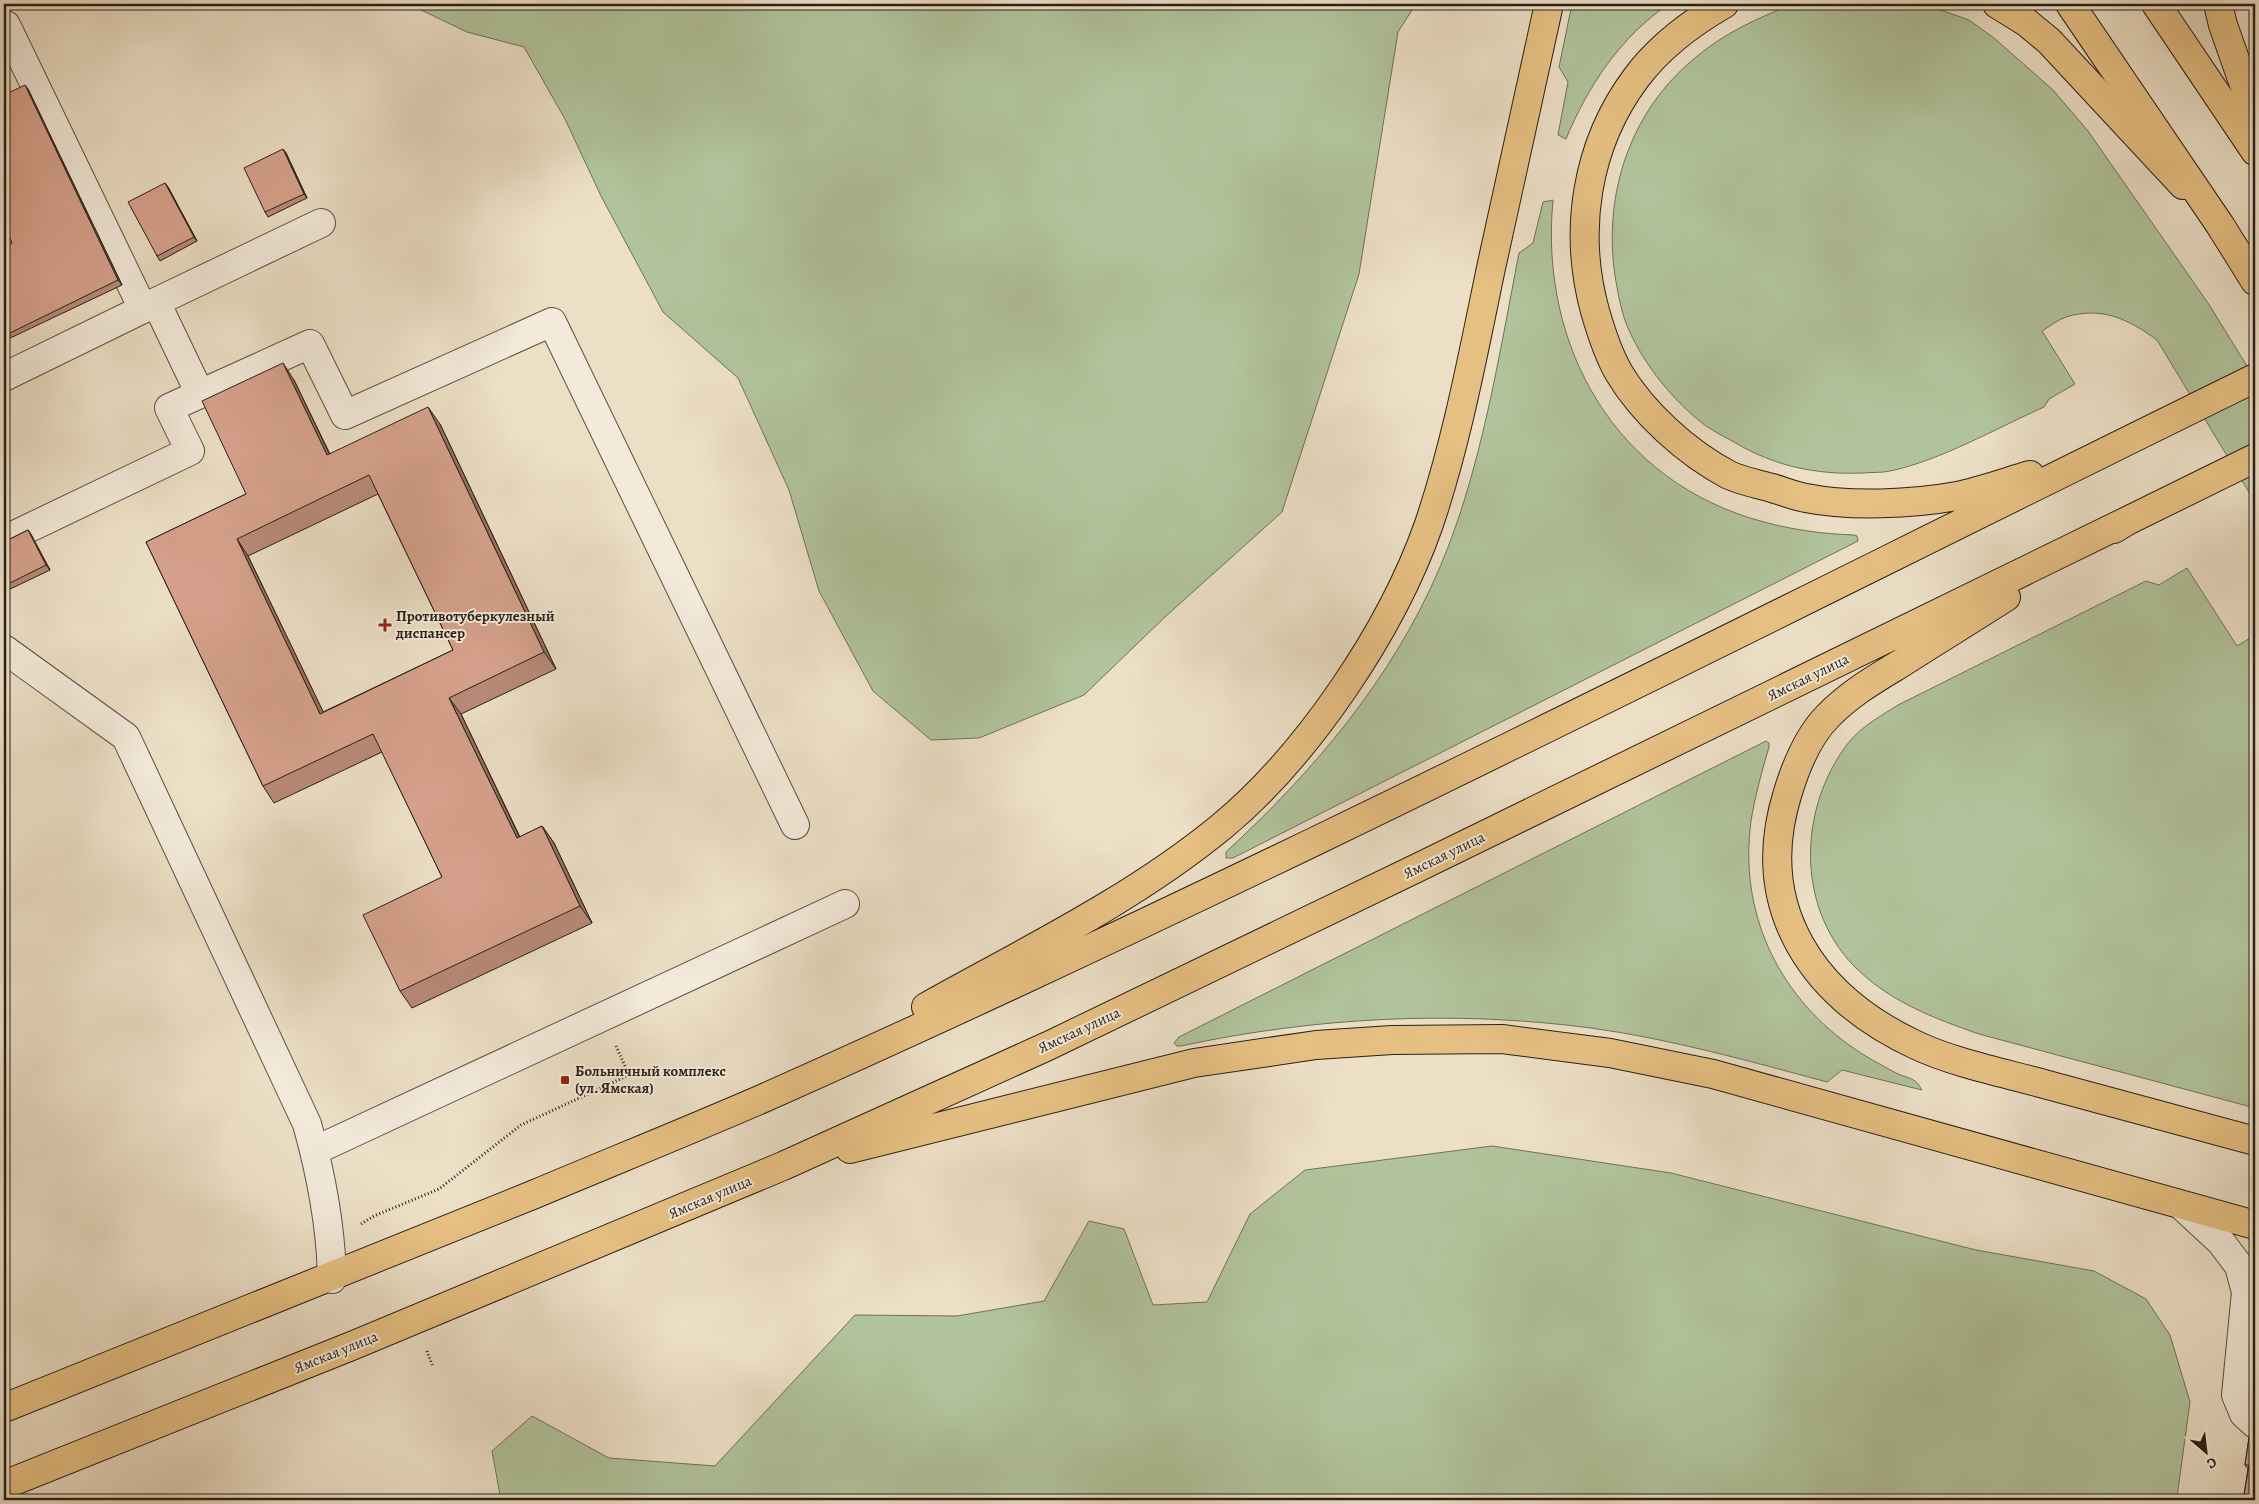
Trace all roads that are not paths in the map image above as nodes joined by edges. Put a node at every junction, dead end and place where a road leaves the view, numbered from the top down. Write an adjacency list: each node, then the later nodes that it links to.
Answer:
1 (1548, 4): 24 (main road)
2 (1724, 4): 17 (main road)
3 (1997, 4): 11 (main road)
4 (2070, 4): 11 (main road)
5 (2156, 4): 9 (main road)
6 (2218, 4): 8 (main road)
7 (4, 26): 13 (lane)
8 (2255, 116)
9 (2255, 151)
10 (321, 223): 13 (lane)
11 (2220, 225): 12 (main road)
12 (2255, 281)
13 (149, 306): 14 (lane); 16 (lane)
14 (4, 377)
15 (2255, 378): 17 (main road)
16 (200, 394): 20 (lane); 22 (lane)
17 (2094, 457): 24 (main road)
18 (2255, 458): 19 (main road)
19 (2129, 520): 25 (main road); 27 (main road, Ямская улица)
20 (4, 540)
21 (4, 649): 26 (lane)
22 (795, 825)
23 (844, 904): 26 (lane)
24 (760, 1100): 30 (main road)
25 (2255, 1141)
26 (314, 1151): 30 (lane)
27 (783, 1166): 28 (main road); 33 (main road, Ямская улица)
28 (2182, 1206): 29 (main road); 32 (lane)
29 (2255, 1225)
30 (332, 1279): 31 (main road)
31 (4, 1408)
32 (2255, 1424)
33 (4, 1484)

